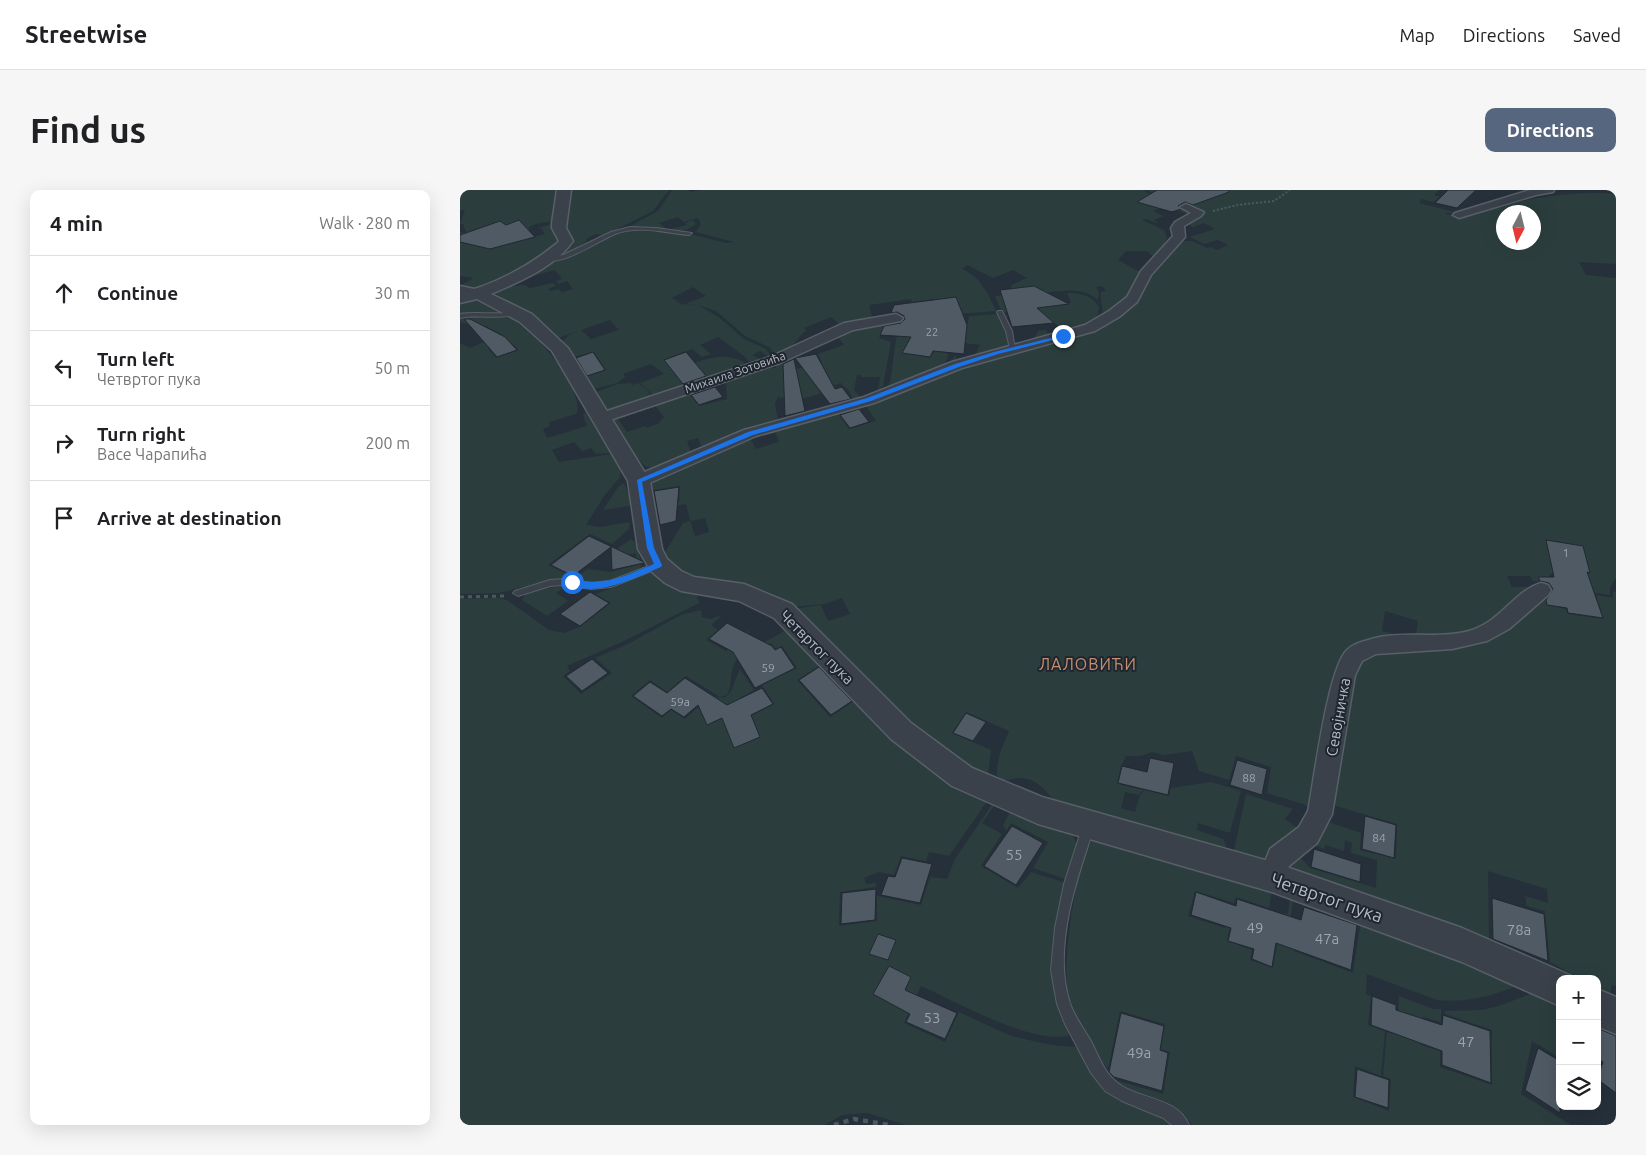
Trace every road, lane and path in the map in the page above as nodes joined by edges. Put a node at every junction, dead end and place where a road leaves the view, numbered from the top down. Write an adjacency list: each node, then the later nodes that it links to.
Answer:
1 (564, 190): 7 (street)
2 (1290, 190): 4 (path)
3 (1549, 190): 5 (street)
4 (1192, 209): 13 (street)
5 (1459, 215)
6 (689, 233): 7 (lane)
7 (546, 259): 8 (street)
8 (466, 294): 10 (street, Четвртог пука)
9 (1000, 312): 13 (lane)
10 (518, 313): 11 (lane); 14 (street, Четвртог пука)
11 (460, 316)
12 (898, 316): 14 (street, Михаила Зотовића)
13 (1013, 349): 15 (street)
14 (602, 418): 15 (street, Четвртог пука)
15 (639, 481): 16 (street, Четвртог пука)
16 (659, 565): 18 (lane); 20 (street, Четвртог пука)
17 (1541, 590): 21 (street, Севојничка)
18 (518, 593): 19 (path)
19 (460, 597)
20 (1088, 825): 21 (street, Четвртог пука); 27 (lane)
21 (1272, 877): 22 (street, Четвртог пука)
22 (1556, 986)
23 (1601, 1009): 24 (street)
24 (1616, 1016)
25 (834, 1125): 26 (path)
26 (889, 1125)
27 (1182, 1125)

